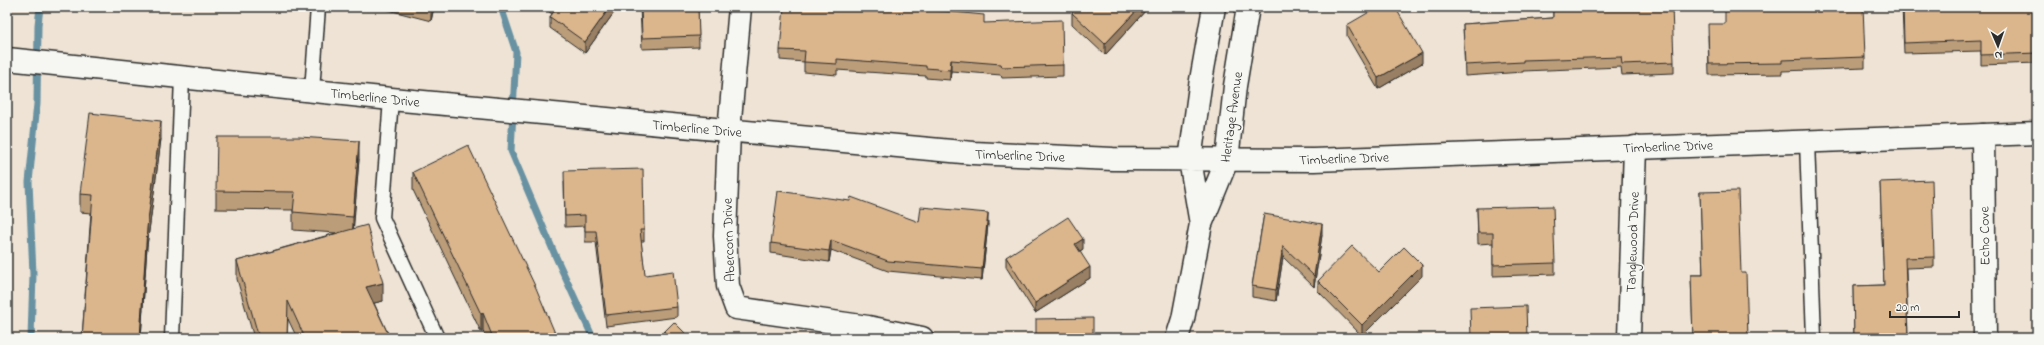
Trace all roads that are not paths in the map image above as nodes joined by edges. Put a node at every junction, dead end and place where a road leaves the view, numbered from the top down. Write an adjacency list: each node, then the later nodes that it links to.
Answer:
1 (318, 7): 7 (lane)
2 (740, 7): 9 (street, Abercorn Drive)
3 (1214, 7): 14 (street, Heritage Avenue)
4 (1248, 7): 15 (street, Heritage Avenue)
5 (7, 59): 6 (street, Timberline Drive)
6 (182, 77): 7 (street, Timberline Drive); 17 (lane)
7 (312, 91): 8 (street, Timberline Drive)
8 (391, 99): 9 (street, Timberline Drive); 18 (lane)
9 (729, 131): 14 (street, Timberline Drive); 19 (street, Abercorn Drive)
10 (2037, 133): 11 (street, Timberline Drive)
11 (1983, 135): 12 (street, Timberline Drive); 23 (street, Echo Cove)
12 (1807, 141): 13 (street, Timberline Drive); 22 (lane)
13 (1635, 147): 15 (street, Timberline Drive); 21 (street, Tanglewood Drive)
14 (1190, 160): 15 (street, Timberline Drive); 16 (street, Heritage Avenue)
15 (1227, 160): 16 (street, Heritage Avenue)
16 (1201, 224): 20 (street, Heritage Avenue)
17 (172, 338)
18 (437, 338)
19 (922, 338)
20 (1176, 338)
21 (1629, 338)
22 (1814, 338)
23 (1985, 338)

